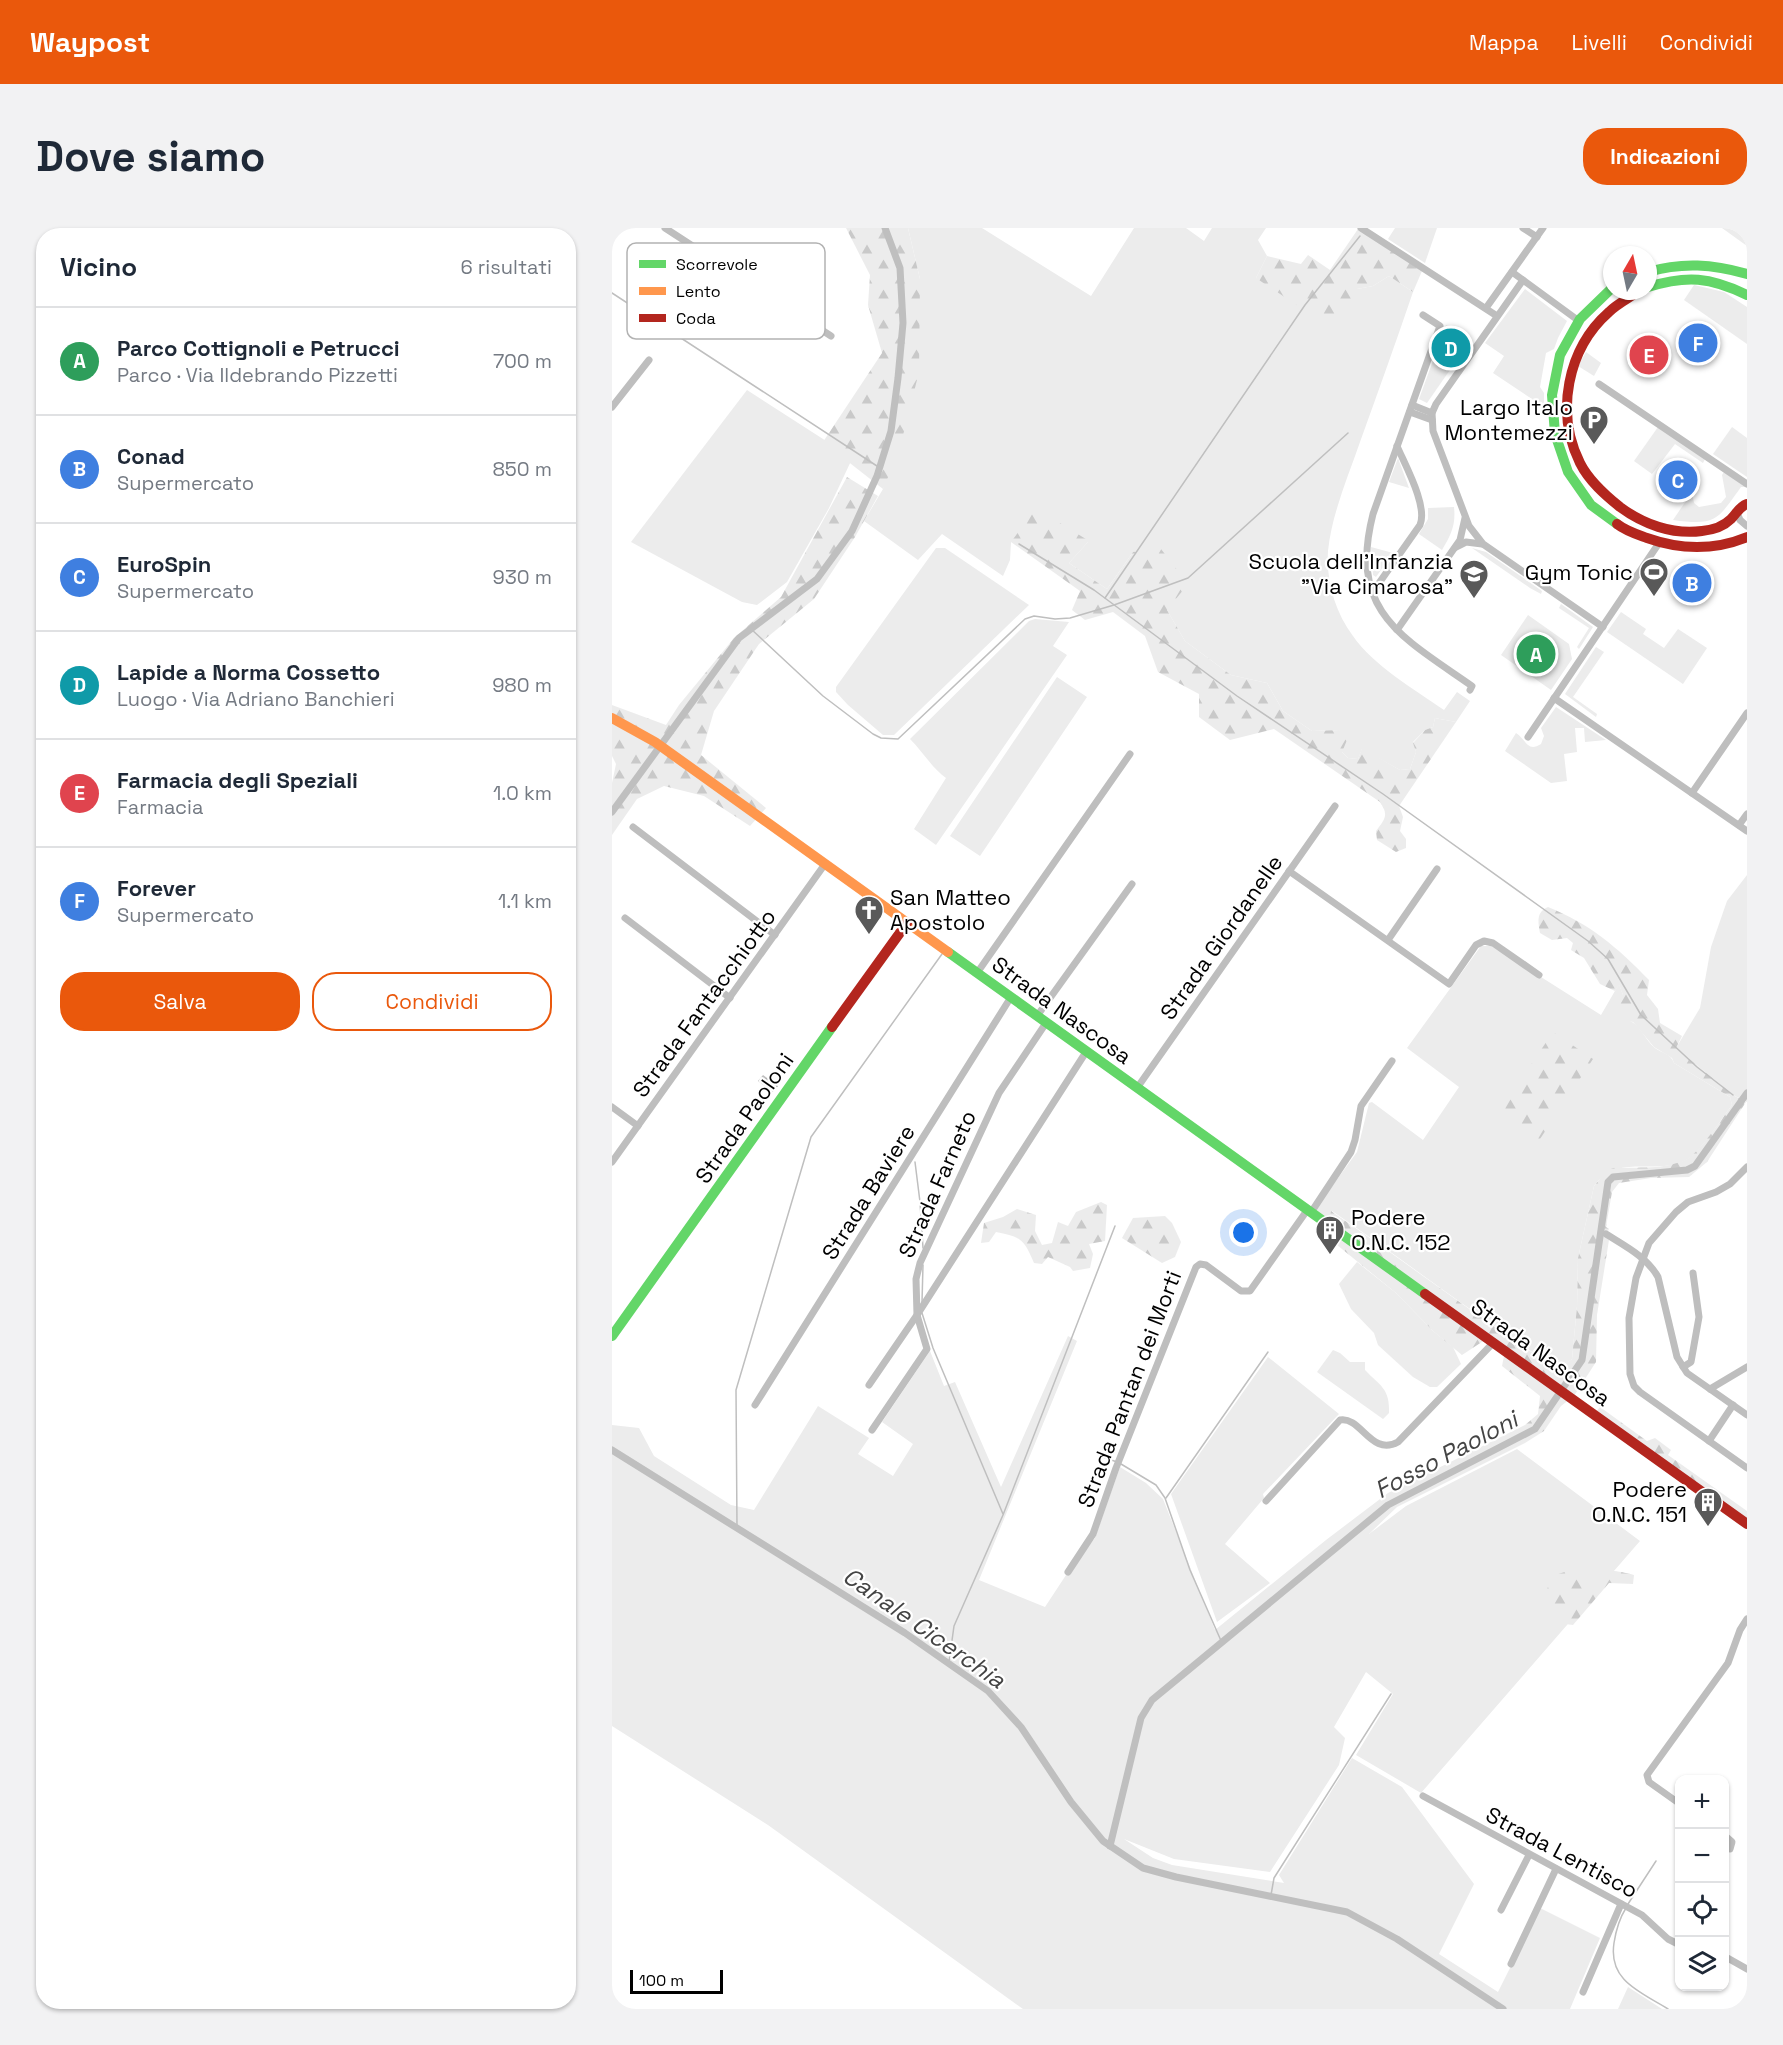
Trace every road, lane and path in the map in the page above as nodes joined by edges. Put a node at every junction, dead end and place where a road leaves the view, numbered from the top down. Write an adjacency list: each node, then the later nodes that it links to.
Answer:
1 (665, 228): 6 (street)
2 (1361, 228): 15 (street)
3 (1523, 228): 5 (street)
4 (1543, 228): 5 (street)
5 (1537, 237): 8 (street)
6 (688, 243)
7 (1657, 269): 9 (street)
8 (1512, 272): 10 (street); 15 (street)
9 (1747, 274): 12 (street)
10 (1523, 280): 17 (street); 18 (street)
11 (1657, 285): 12 (street)
12 (1747, 295)
13 (1603, 296): 18 (street)
14 (1625, 300): 24 (street)
15 (1486, 308): 17 (street)
16 (1423, 315): 26 (street)
17 (1497, 316): 27 (street)
18 (1578, 321): 23 (street)
19 (825, 332): 20 (street)
20 (831, 336)
21 (649, 360): 25 (street)
22 (1599, 384): 29 (street)
23 (1552, 400): 24 (street); 34 (street)
24 (1566, 401): 32 (street)
25 (612, 407)
26 (1411, 409): 27 (street); 28 (street)
27 (1432, 417): 31 (street)
28 (1397, 446): 39 (street); 39 (street)
29 (1747, 484)
30 (1744, 506): 32 (street); 33 (street)
31 (1465, 517): 37 (street); 38 (street)
32 (1637, 518): 34 (street)
33 (1747, 526)
34 (1630, 532): 36 (street)
35 (1747, 537): 36 (street)
36 (1659, 543): 40 (street)
37 (1483, 544): 38 (street); 40 (street)
38 (1454, 548): 41 (street)
39 (1372, 593): 41 (street)
40 (1603, 627): 43 (street)
41 (1397, 630): 42 (street)
42 (1470, 690)
43 (1554, 698): 46 (street); 48 (street)
44 (1747, 713): 48 (street)
45 (612, 718): 54 (street, Strada Nascosa)
46 (1528, 737)
47 (1130, 754): 62 (street)
48 (1692, 793): 51 (street)
49 (1335, 806): 56 (street, Strada Giordanelle)
50 (1747, 814): 51 (street)
51 (1739, 825): 53 (street)
52 (633, 827): 60 (street)
53 (1747, 831)
54 (825, 864): 59 (street, Strada Nascosa); 60 (street, Strada Fantacchiotto)
55 (1437, 869): 61 (street)
56 (1289, 871): 61 (street); 69 (street, Strada Giordanelle)
57 (1132, 884): 66 (street, Strada Farneto)
58 (625, 918): 65 (street)
59 (907, 923): 62 (street, Strada Nascosa); 79 (street, Strada Paoloni)
60 (776, 935): 65 (street, Strada Fantacchiotto)
61 (1388, 940): 63 (street)
62 (977, 973): 64 (street, Strada Nascosa)
63 (1539, 975)
64 (1011, 997): 66 (street, Strada Nascosa); 85 (street, Strada Baviere)
65 (730, 998): 71 (street, Strada Fantacchiotto)
66 (1041, 1019): 67 (street, Strada Nascosa); 78 (street, Strada Farneto)
67 (1086, 1052): 69 (street, Strada Nascosa); 78 (street)
68 (1392, 1061): 74 (street)
69 (1137, 1089): 74 (street, Strada Nascosa)
70 (612, 1107): 71 (street)
71 (638, 1126): 72 (street, Strada Fantacchiotto)
72 (612, 1162)
73 (1747, 1167): 76 (street)
74 (1310, 1210): 80 (street, Strada Nascosa); 93 (street, Strada Pantan dei Morti)
75 (1606, 1234): 76 (street)
76 (1642, 1258): 81 (street); 89 (street)
77 (1693, 1273): 81 (street)
78 (917, 1315): 83 (street); 88 (street, Strada Farneto)
79 (612, 1336)
80 (1494, 1342): 91 (street); 92 (street, Strada Nascosa)
81 (1683, 1366): 84 (street)
82 (1747, 1367): 84 (street)
83 (869, 1386)
84 (1710, 1389): 86 (street)
85 (755, 1405)
86 (1733, 1405): 87 (street); 89 (street)
87 (1747, 1415)
88 (872, 1430)
89 (1709, 1441): 90 (street)
90 (1747, 1468)
91 (1266, 1501)
92 (1747, 1524)
93 (1068, 1572)
94 (1747, 1619): 96 (street)
95 (1423, 1796): 99 (street, Strada Lentisco)
96 (1675, 1800)
97 (1729, 1839): 98 (street)
98 (1730, 1849)
99 (1529, 1855): 100 (street, Strada Lentisco); 102 (street)
100 (1556, 1869): 101 (street, Strada Lentisco); 105 (street)
101 (1622, 1904): 103 (street, Strada Lentisco); 107 (street)
102 (1501, 1910)
103 (1675, 1942)
104 (1729, 1958): 106 (street)
105 (1511, 1964)
106 (1747, 1969)
107 (1583, 1992)

